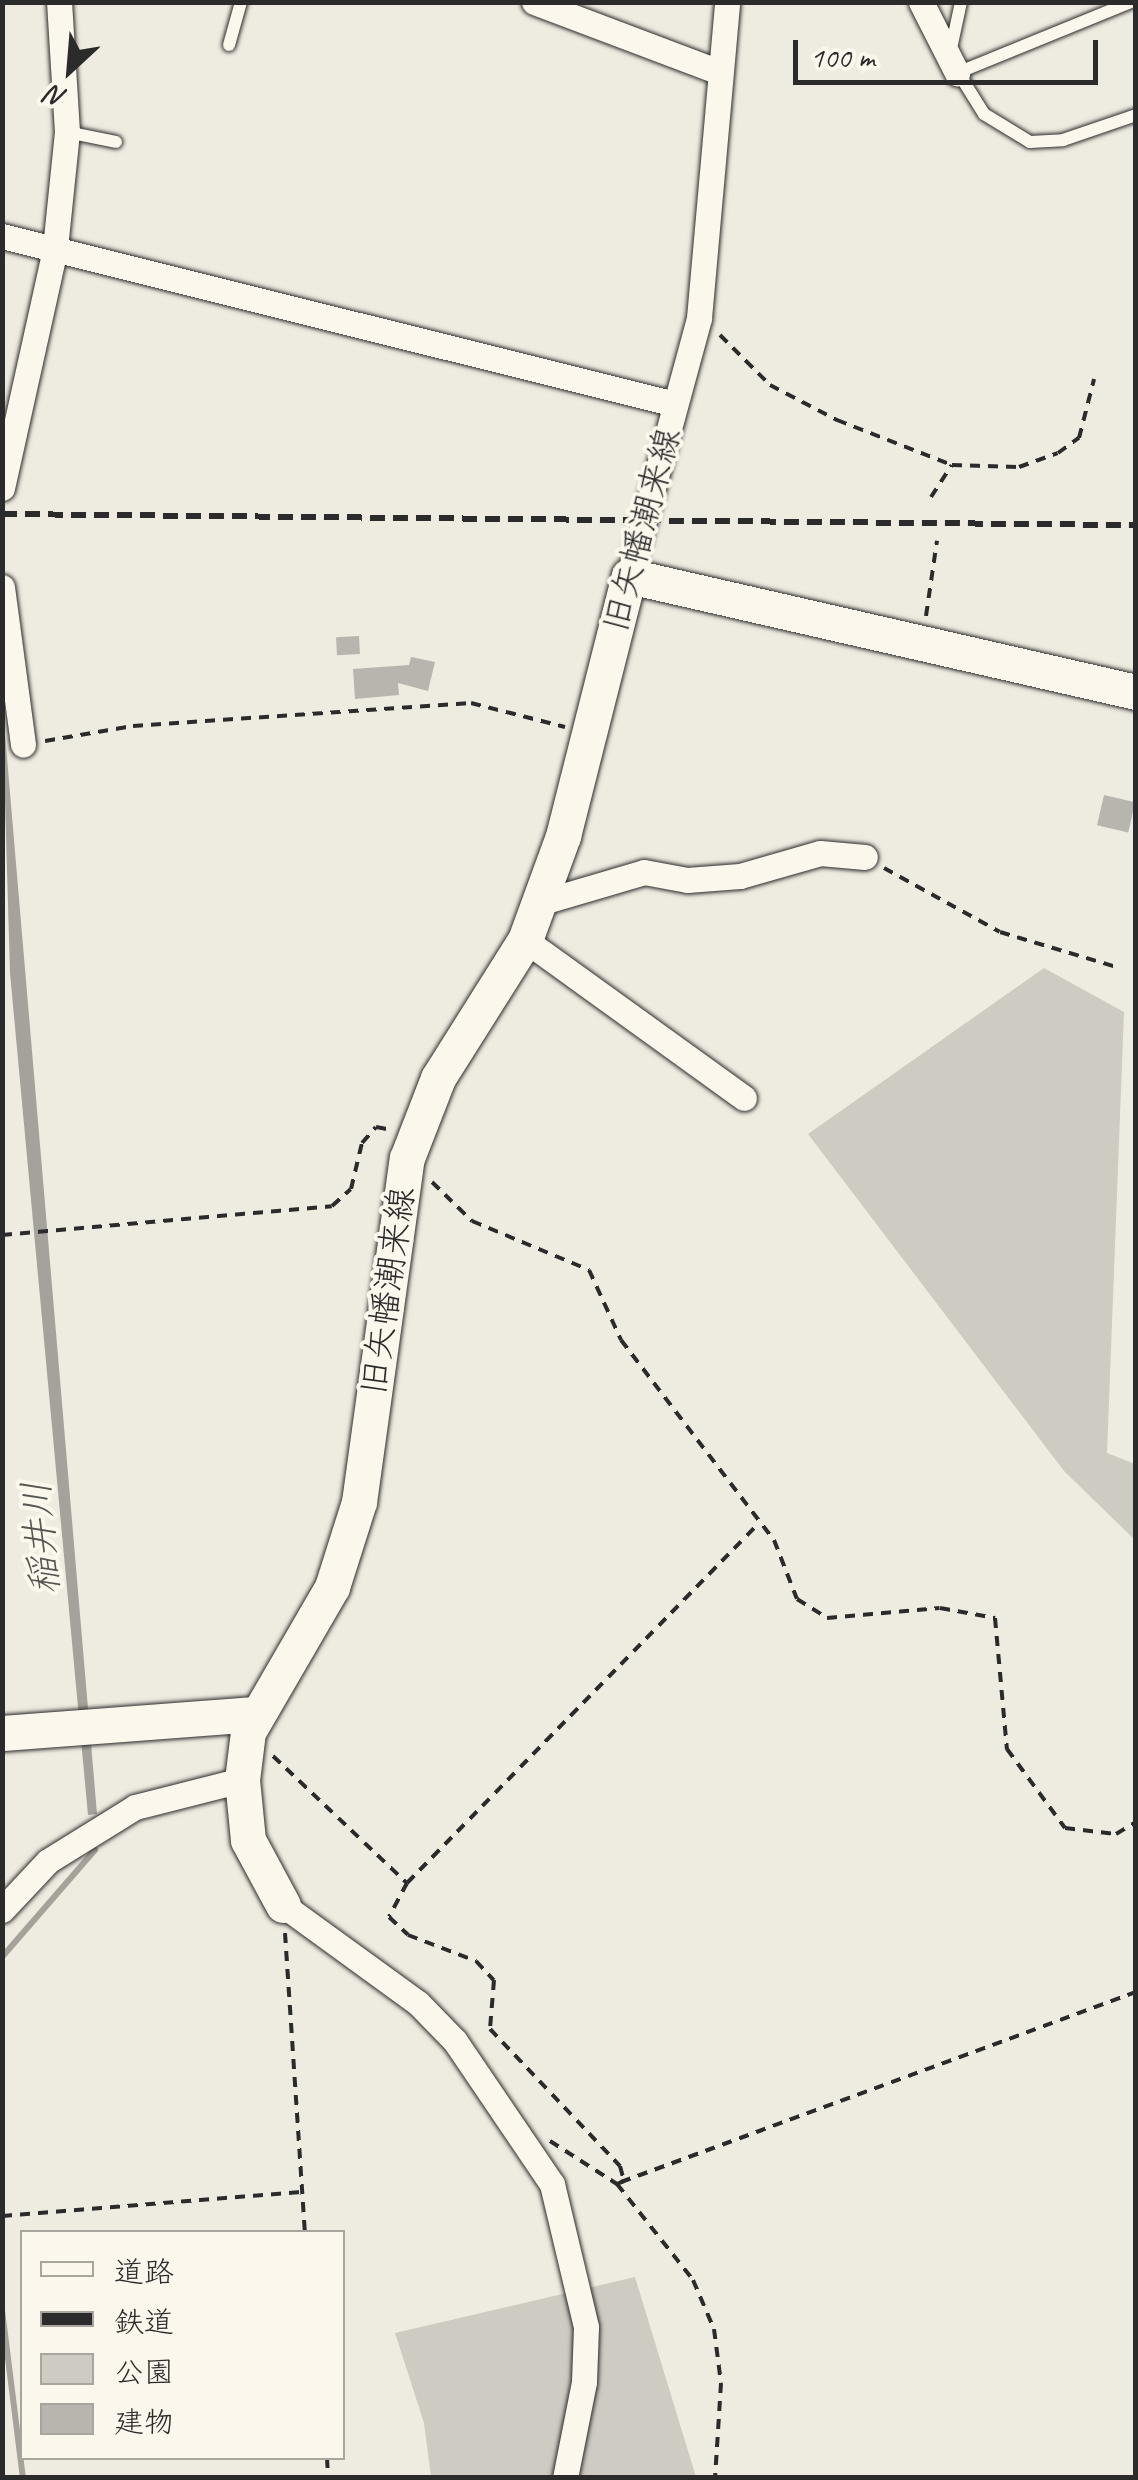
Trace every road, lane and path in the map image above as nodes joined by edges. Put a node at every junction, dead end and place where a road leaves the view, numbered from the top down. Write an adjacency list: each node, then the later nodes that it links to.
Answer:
1 (59, 2): 12 (street)
2 (241, 2): 8 (lane)
3 (534, 2): 9 (street)
4 (727, 2): 9 (street, 旧矢幡潮来線)
5 (921, 2): 10 (street)
6 (961, 2): 10 (lane)
7 (1131, 2): 10 (lane)
8 (229, 45)
9 (719, 72): 16 (street, 旧矢幡潮来線)
10 (957, 74): 11 (lane)
11 (1136, 115)
12 (67, 132): 13 (lane); 15 (street)
13 (116, 142)
14 (2, 236): 15 (street)
15 (54, 248): 18 (street); 20 (street)
16 (699, 318): 18 (street, 旧矢幡潮来線); 19 (path)
17 (1094, 379): 19 (path)
18 (675, 404): 23 (street, 旧矢幡潮来線)
19 (952, 464): 21 (path)
20 (3, 490)
21 (931, 497)
22 (937, 541): 25 (path)
23 (628, 576): 25 (street); 27 (street, 旧矢幡潮来線)
24 (2, 587): 28 (street)
25 (922, 641): 26 (street)
26 (1136, 692)
27 (589, 733): 28 (path); 30 (street, 旧矢幡潮来線)
28 (23, 745)
29 (865, 857): 30 (street); 32 (path)
30 (540, 902): 31 (street, 旧矢幡潮来線)
31 (526, 940): 33 (street); 34 (street, 旧矢幡潮来線)
32 (1118, 967)
33 (744, 1098)
34 (412, 1147): 35 (path); 36 (path); 37 (street, 旧矢幡潮来線)
35 (2, 1235)
36 (759, 1523): 40 (path); 41 (path)
37 (252, 1723): 38 (street); 39 (street, 旧矢幡潮来線); 41 (path)
38 (2, 1733)
39 (242, 1780): 42 (street, 旧矢幡潮来線); 43 (street)
40 (1136, 1822)
41 (407, 1884): 46 (path)
42 (283, 1906): 45 (street, 旧矢幡潮来線); 48 (path)
43 (2, 1910)
44 (1136, 1992): 46 (path)
45 (511, 2114): 47 (path); 51 (street, 旧矢幡潮来線)
46 (624, 2181): 47 (path)
47 (617, 2184): 52 (path)
48 (300, 2192): 49 (path); 50 (path)
49 (2, 2216)
50 (304, 2230)
51 (565, 2478)
52 (715, 2478)

